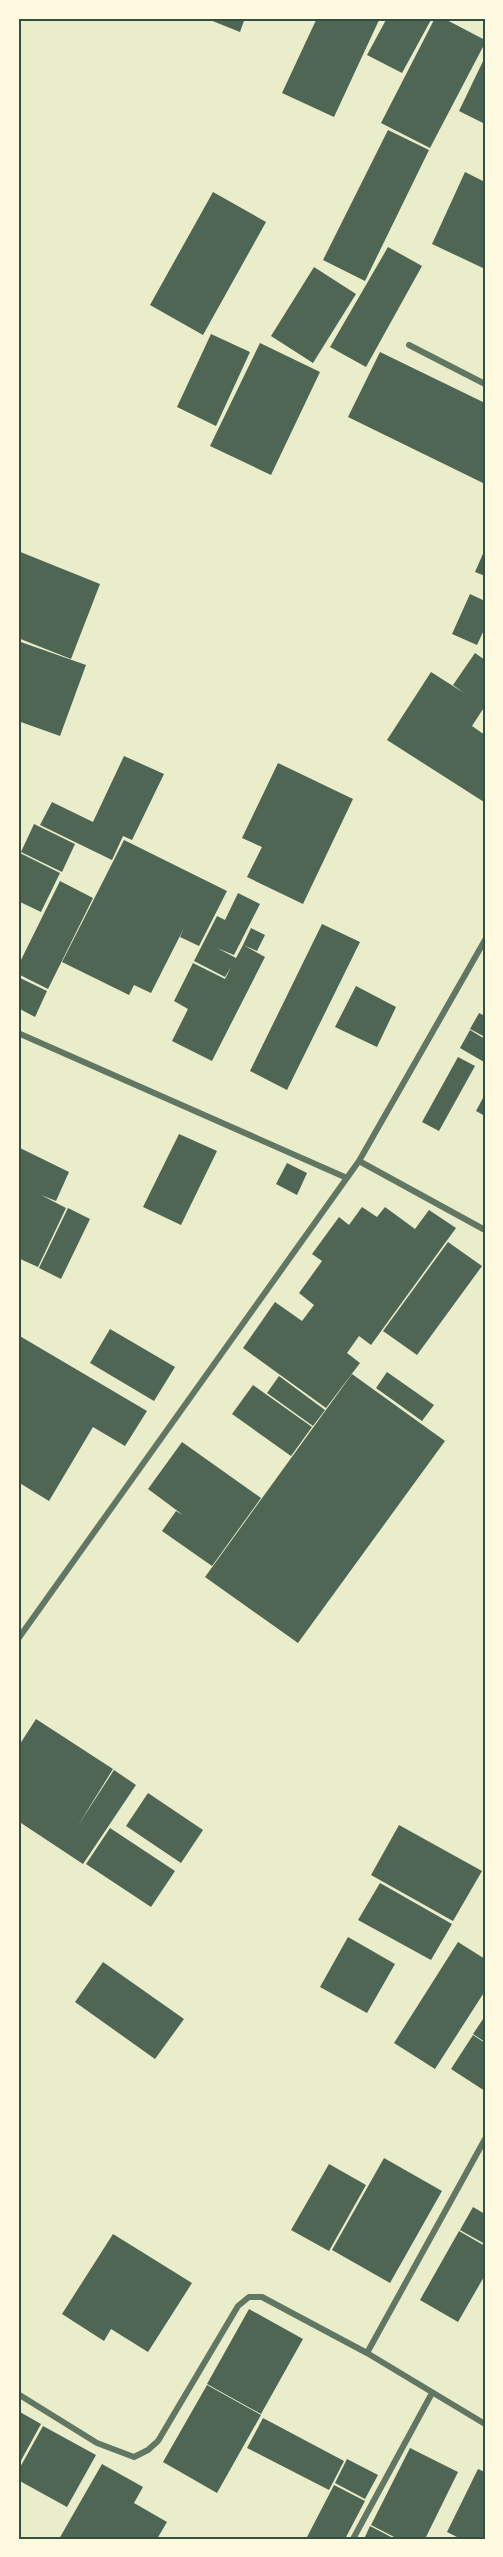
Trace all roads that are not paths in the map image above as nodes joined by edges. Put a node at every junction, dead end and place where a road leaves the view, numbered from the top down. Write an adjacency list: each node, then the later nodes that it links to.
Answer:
1 (409, 345): 2 (street)
2 (485, 384)
3 (485, 940): 5 (street)
4 (18, 1033): 6 (street)
5 (359, 1161): 6 (street); 7 (street)
6 (347, 1178): 8 (street)
7 (485, 1230)
8 (18, 1639)
9 (485, 2139): 10 (street)
10 (367, 2354): 11 (street); 12 (street)
11 (432, 2393): 13 (street); 14 (street)
12 (18, 2394)
13 (485, 2424)
14 (353, 2539)

